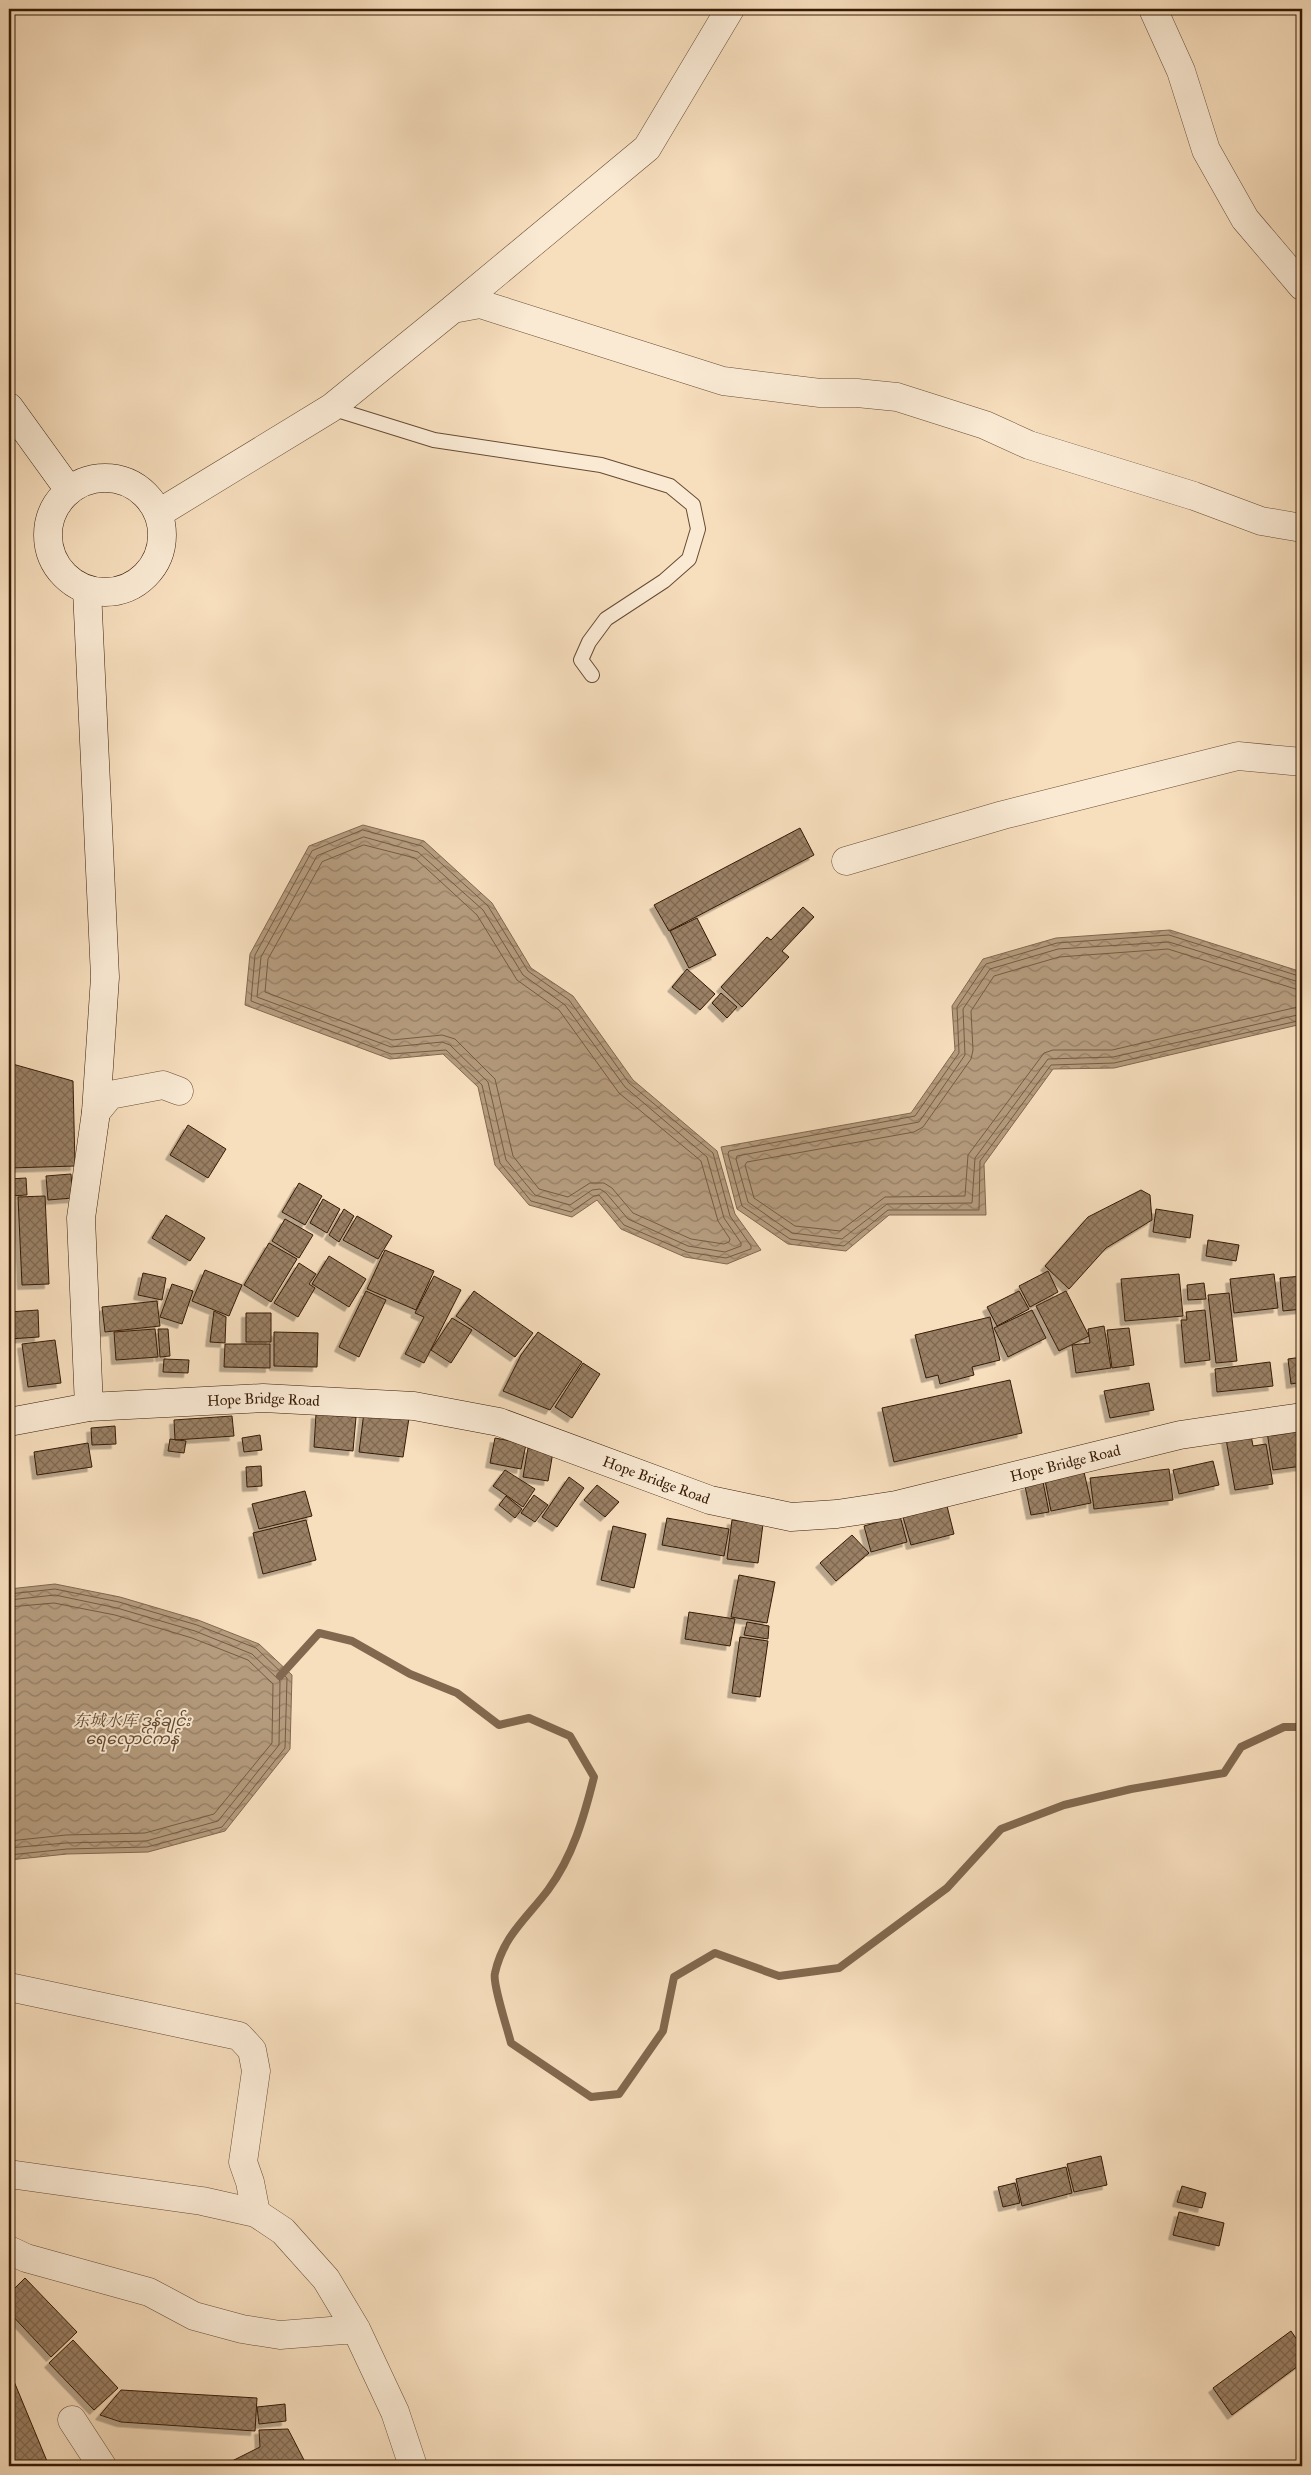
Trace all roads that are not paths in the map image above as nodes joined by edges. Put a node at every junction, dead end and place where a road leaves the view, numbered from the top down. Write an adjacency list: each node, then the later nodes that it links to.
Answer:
1 (730, 9): 4 (street)
2 (1153, 9): 3 (street)
3 (1302, 286)
4 (453, 309): 6 (street); 9 (street)
5 (9, 407): 7 (street)
6 (331, 408): 8 (street); 11 (lane)
7 (70, 490): 8 (street); 10 (street)
8 (158, 513): 10 (street)
9 (1302, 528)
10 (87, 590): 15 (street)
11 (592, 675)
12 (1302, 762): 13 (street)
13 (846, 861)
14 (178, 1091): 15 (street)
15 (96, 1112): 16 (street)
16 (88, 1407): 17 (street, Hope Bridge Road); 18 (street, Hope Bridge Road)
17 (1302, 1417)
18 (9, 1422)
19 (9, 1986): 21 (street)
20 (9, 2174): 21 (street)
21 (256, 2213): 23 (street)
22 (9, 2250): 23 (street)
23 (356, 2329): 26 (street)
24 (72, 2420): 25 (street)
25 (102, 2466)
26 (413, 2466)

